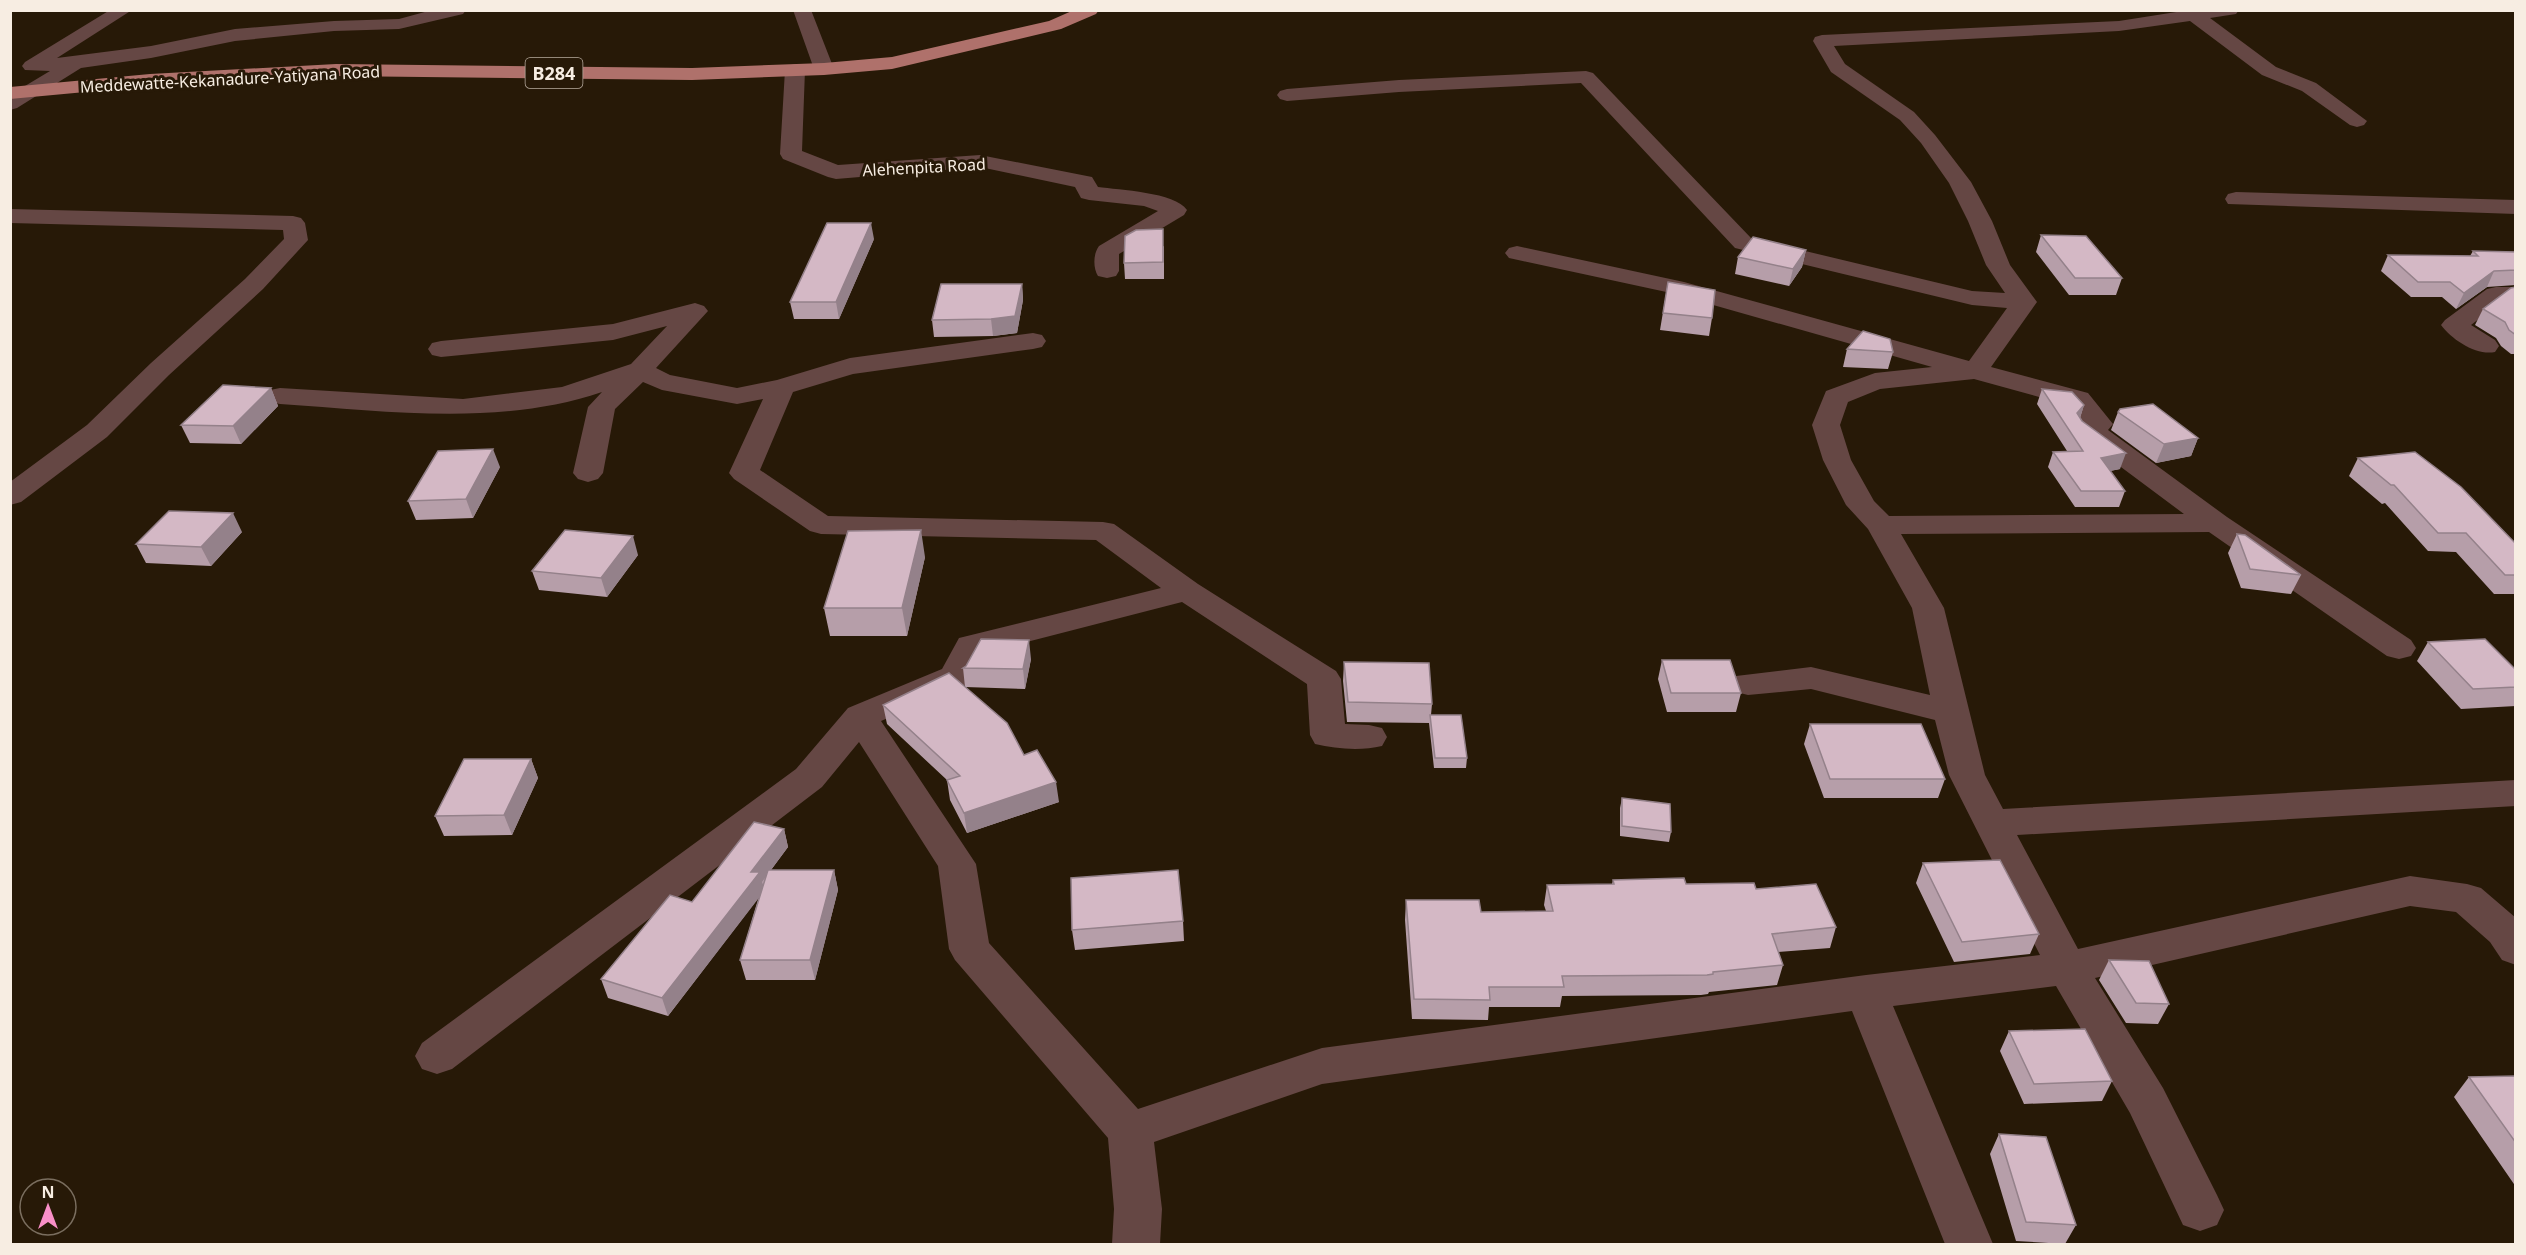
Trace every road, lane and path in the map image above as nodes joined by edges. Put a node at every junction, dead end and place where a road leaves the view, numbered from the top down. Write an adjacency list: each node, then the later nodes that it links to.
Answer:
1 (123, 10): 7 (street)
2 (457, 10): 7 (street)
3 (802, 10): 8 (street)
4 (2230, 10): 6 (street)
5 (1076, 13): 8 (main road, Meddewatte-Kekanadure-Yatiyana Road / B284)
6 (2195, 16): 14 (street); 21 (street)
7 (76, 63): 10 (street)
8 (824, 69): 9 (main road, Meddewatte-Kekanadure-Yatiyana Road / B284)
9 (795, 70): 10 (main road, Meddewatte-Kekanadure-Yatiyana Road / B284); 19 (street, Alehenpita Road)
10 (30, 91): 11 (main road, Meddewatte-Kekanadure-Yatiyana Road / B284); 13 (street)
11 (10, 93)
12 (1287, 95): 21 (street)
13 (10, 104)
14 (2356, 121)
15 (2236, 200): 16 (street)
16 (2516, 207)
17 (10, 216): 30 (street)
18 (1517, 253): 26 (street)
19 (1107, 271)
20 (2516, 294): 23 (street)
21 (2024, 302): 26 (street)
22 (1033, 341): 27 (street)
23 (2486, 345)
24 (441, 349): 25 (street)
25 (640, 370): 27 (street); 28 (street); 29 (street)
26 (1975, 370): 31 (street); 32 (street)
27 (782, 387): 33 (street)
28 (280, 396)
29 (588, 473)
30 (10, 496)
31 (2216, 523): 32 (street); 34 (street)
32 (1881, 525): 36 (street)
33 (1187, 591): 37 (street); 38 (street)
34 (2399, 648)
35 (1748, 684): 36 (street)
36 (1951, 712): 40 (street)
37 (860, 716): 44 (street); 45 (street)
38 (1369, 737)
39 (2516, 793): 40 (street)
40 (1992, 823): 42 (street)
41 (2516, 949): 42 (street)
42 (2067, 968): 43 (street); 46 (street)
43 (1866, 992): 45 (street); 48 (street)
44 (437, 1056)
45 (1130, 1131): 47 (street)
46 (2200, 1210)
47 (1136, 1245)
48 (1969, 1245)

